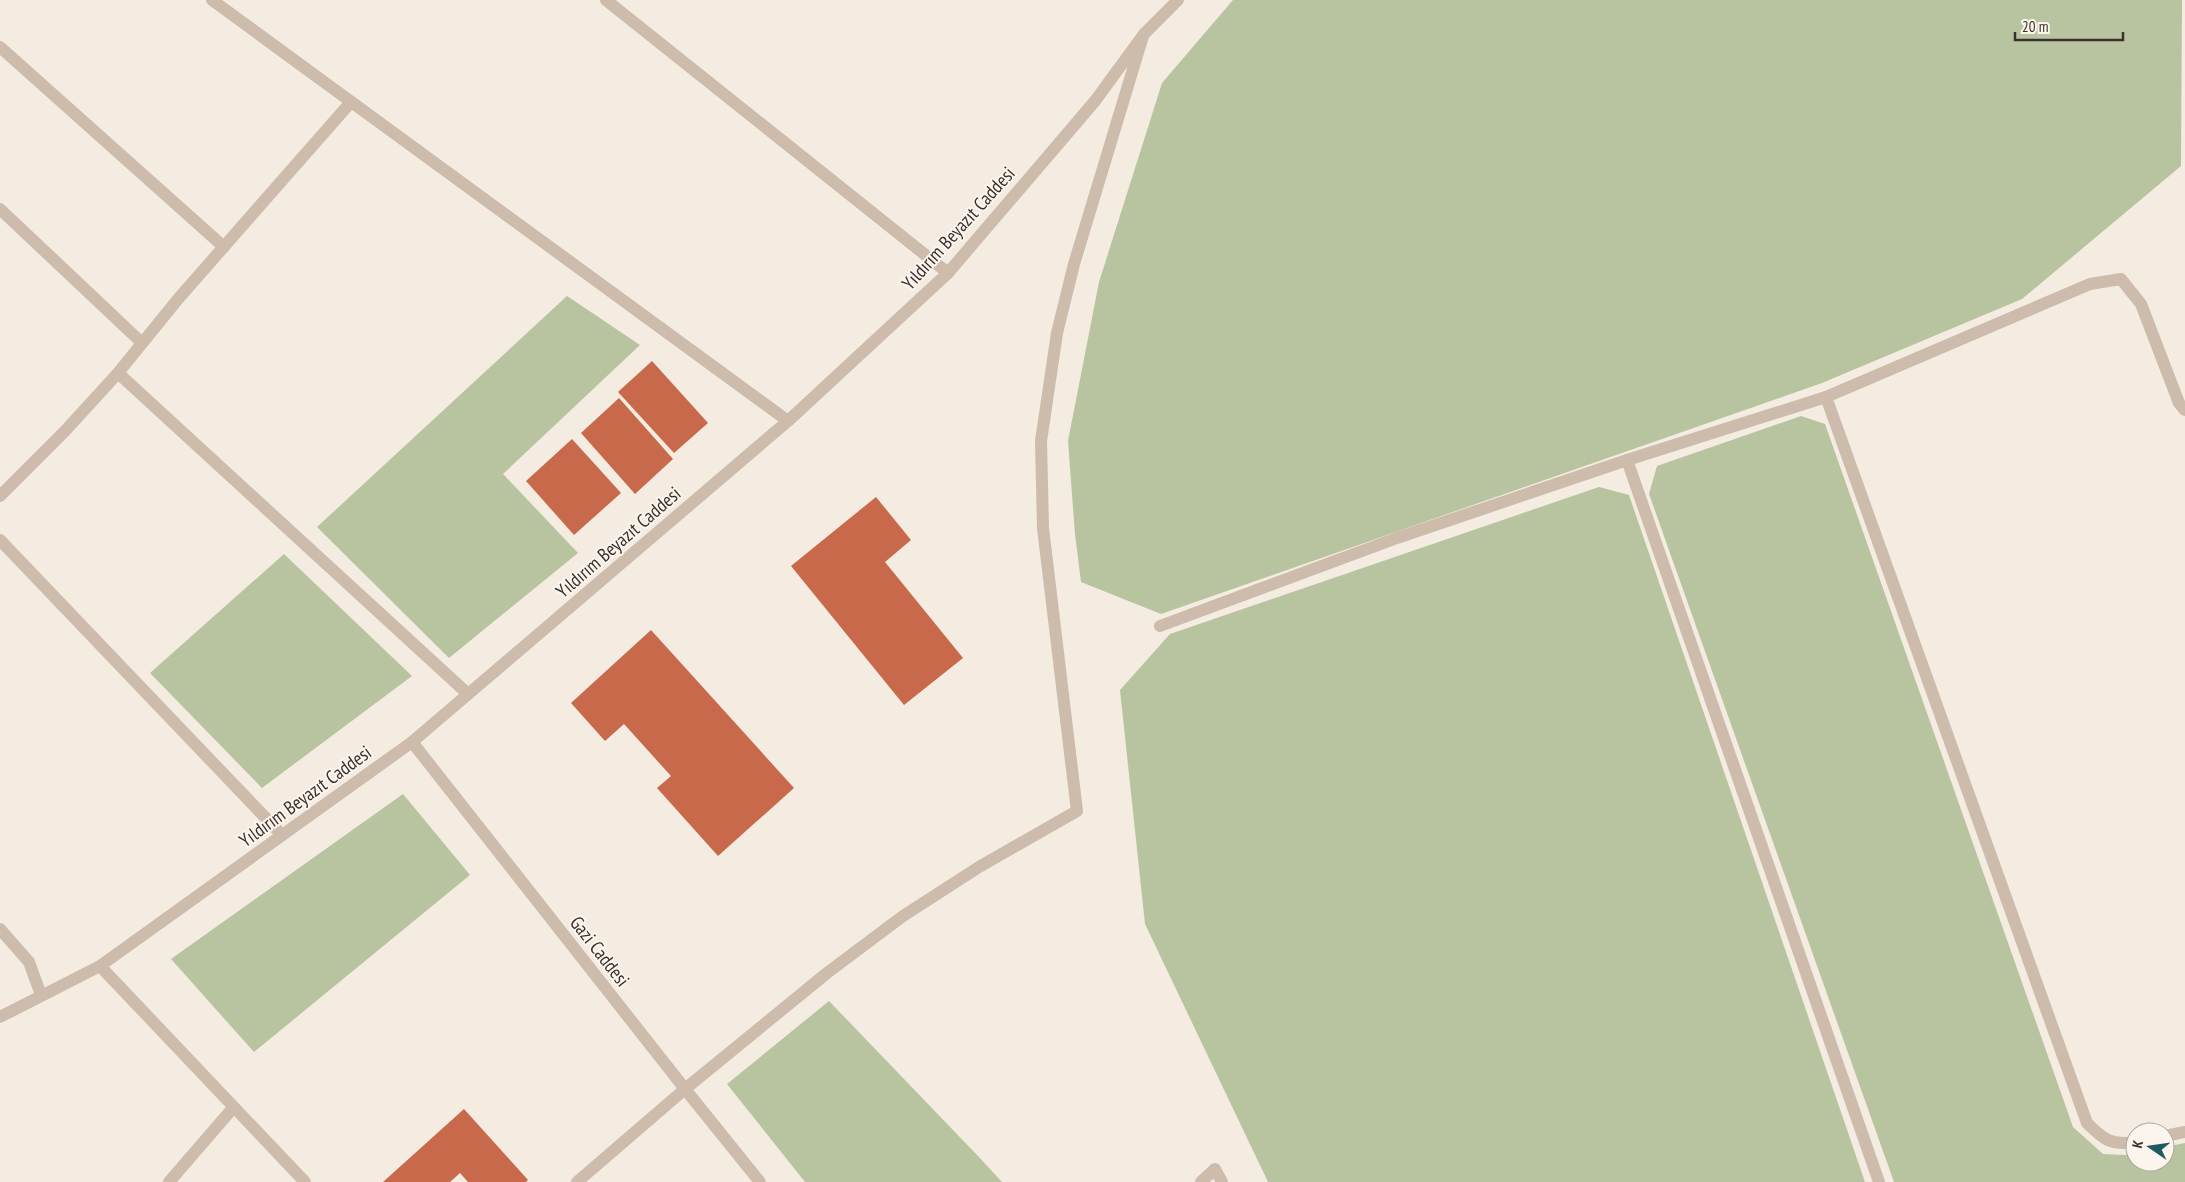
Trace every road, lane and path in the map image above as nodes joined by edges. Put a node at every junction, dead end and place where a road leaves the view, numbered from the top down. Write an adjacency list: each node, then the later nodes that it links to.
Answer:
1 (212, 0): 6 (street)
2 (606, 0): 9 (street)
3 (1178, 0): 4 (street, Yıldırım Beyazıt Caddesi)
4 (1144, 34): 9 (street, Yıldırım Beyazıt Caddesi); 26 (street)
5 (0, 46): 8 (street)
6 (351, 102): 8 (street); 14 (street)
7 (0, 209): 10 (street)
8 (224, 247): 10 (street)
9 (948, 273): 14 (street, Yıldırım Beyazıt Caddesi)
10 (142, 343): 11 (street)
11 (118, 373): 16 (street); 19 (street)
12 (1826, 397): 13 (street); 15 (street); 28 (street)
13 (2185, 410)
14 (788, 421): 19 (street, Yıldırım Beyazıt Caddesi)
15 (1627, 460): 18 (street); 35 (street)
16 (0, 496)
17 (0, 540): 21 (street)
18 (1160, 626)
19 (468, 694): 20 (street, Yıldırım Beyazıt Caddesi)
20 (412, 742): 21 (street, Yıldırım Beyazıt Caddesi); 26 (street, Gazi Caddesi)
21 (282, 835): 23 (street, Yıldırım Beyazıt Caddesi)
22 (0, 929): 24 (street)
23 (100, 966): 24 (street, Yıldırım Beyazıt Caddesi); 27 (street)
24 (41, 995): 25 (street, Yıldırım Beyazıt Caddesi)
25 (0, 1017)
26 (685, 1089): 31 (street); 32 (street, Gazi Caddesi)
27 (233, 1108): 29 (street); 30 (street)
28 (2125, 1144)
29 (170, 1182)
30 (305, 1182)
31 (577, 1182)
32 (760, 1182)
33 (1201, 1182): 34 (street)
34 (1222, 1182)
35 (1878, 1182)

